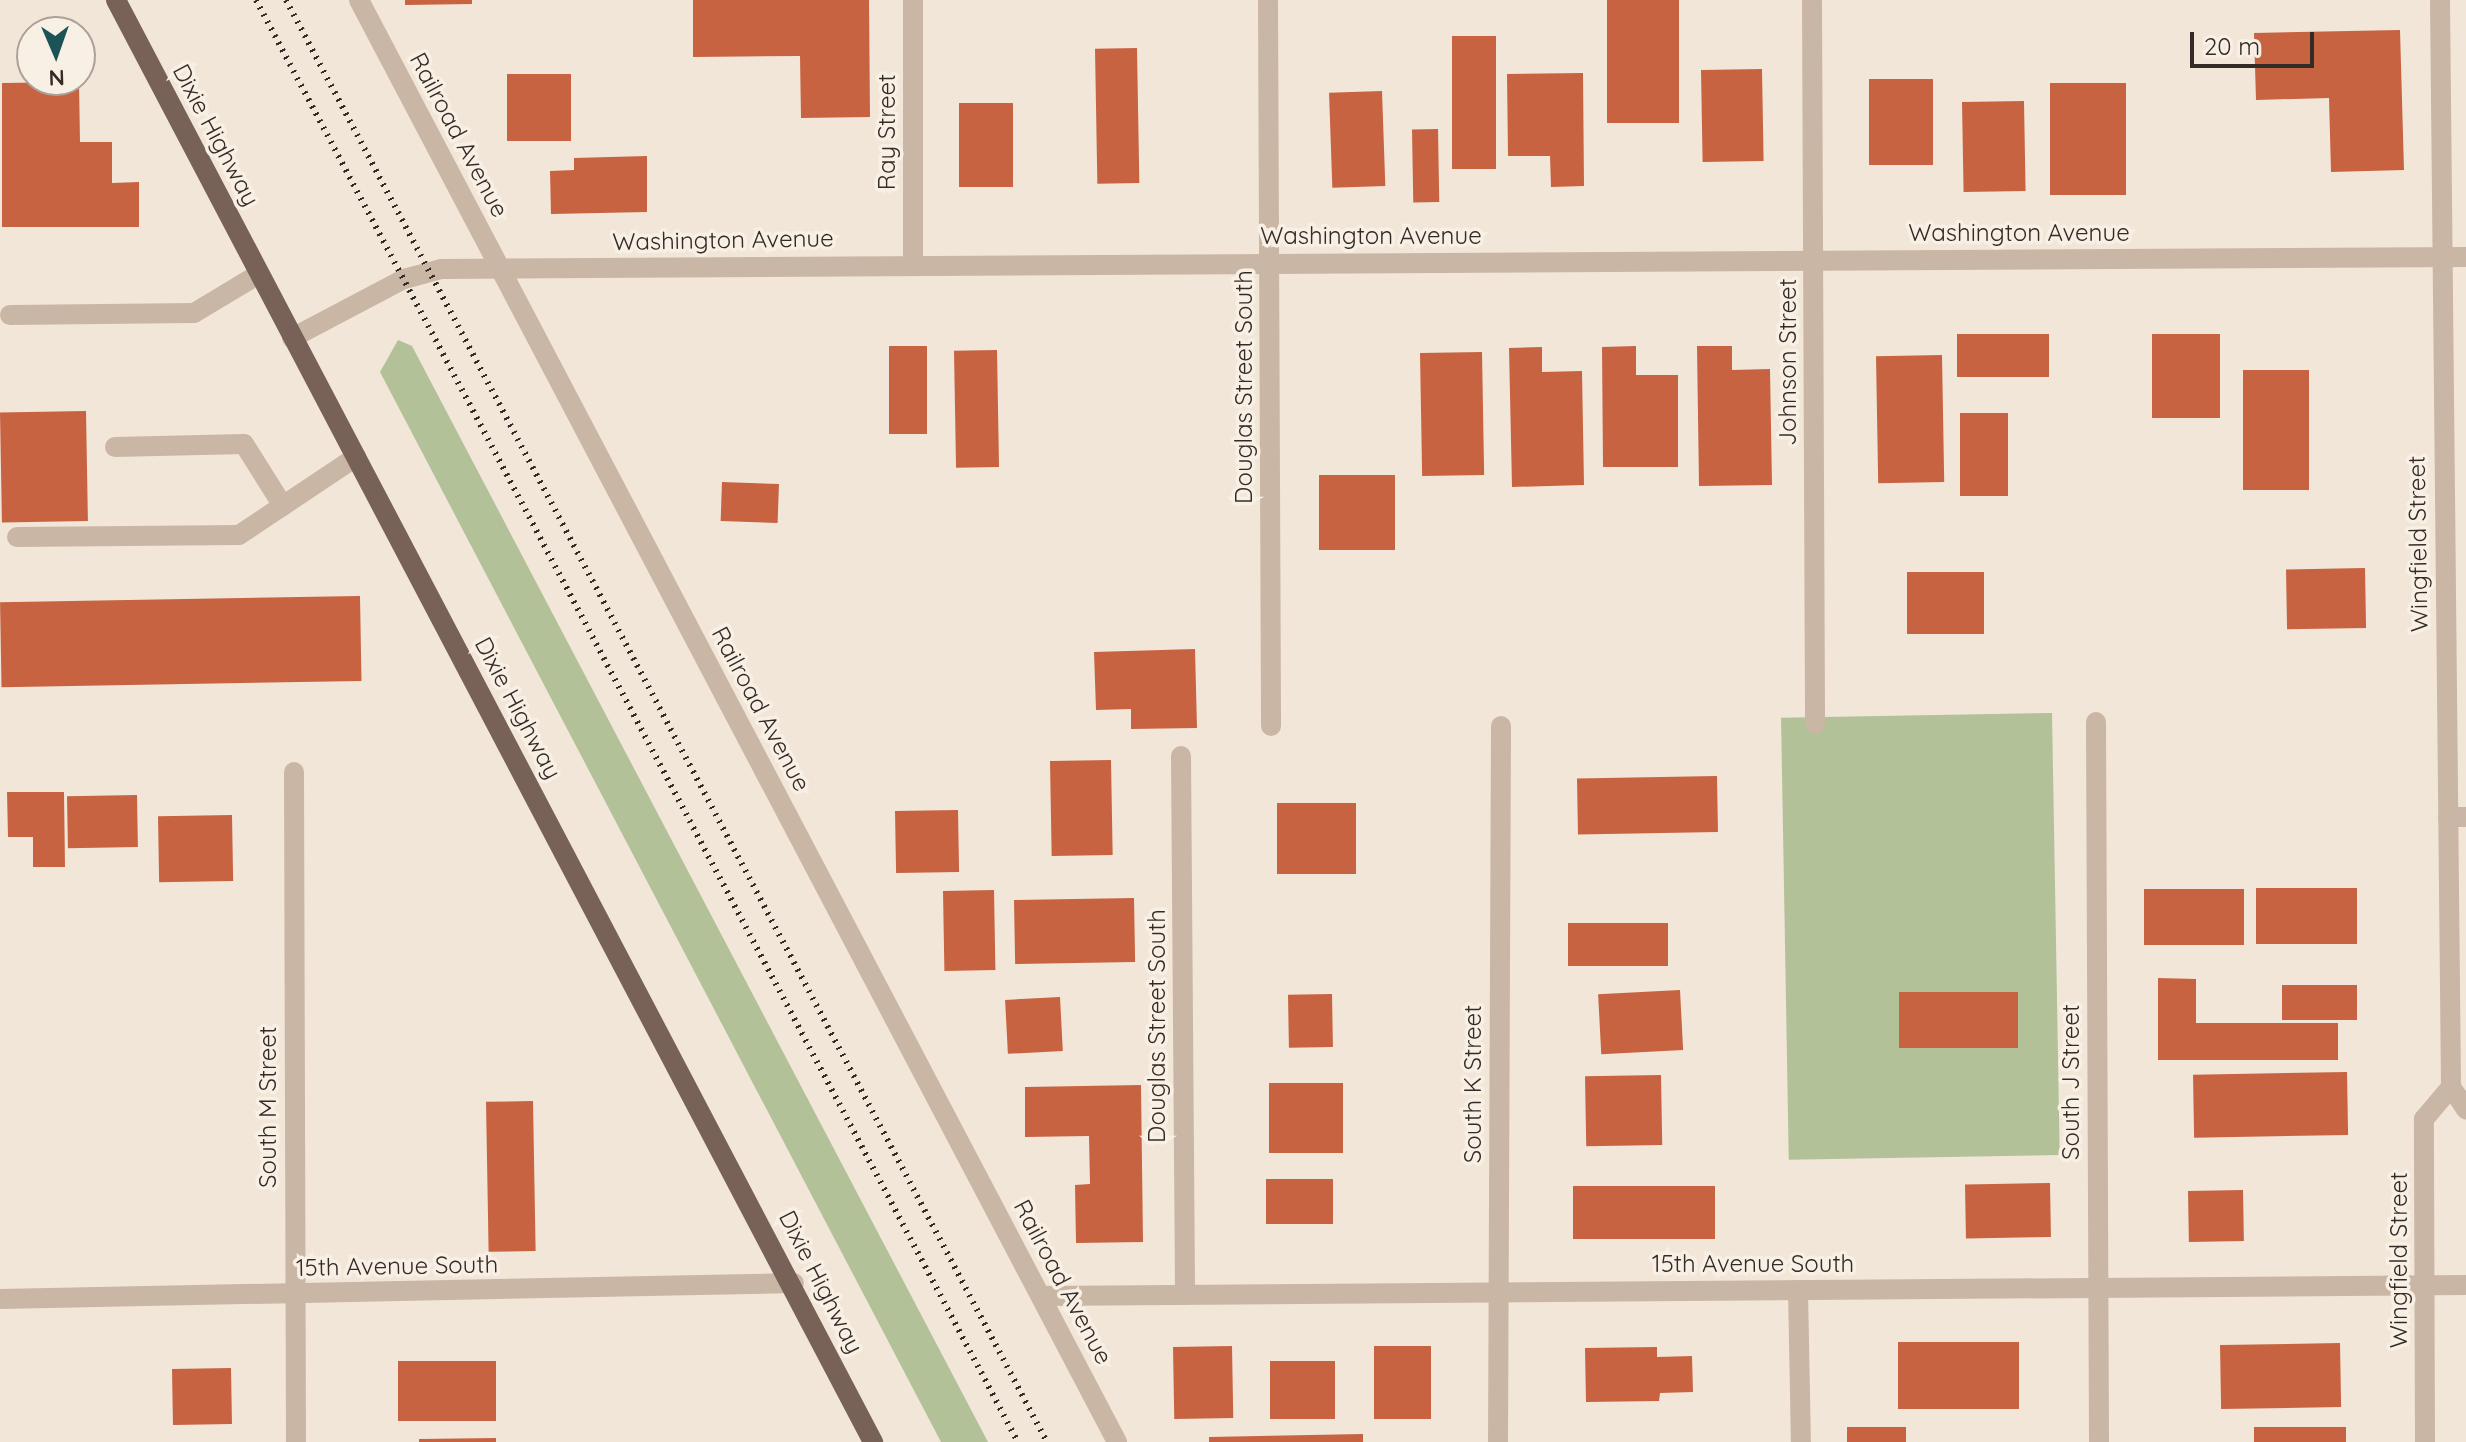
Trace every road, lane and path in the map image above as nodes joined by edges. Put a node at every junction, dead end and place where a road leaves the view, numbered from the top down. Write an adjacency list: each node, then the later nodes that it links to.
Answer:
1 (116, 0): 13 (main road, Dixie Highway)
2 (359, 0): 12 (street, Railroad Avenue)
3 (913, 0): 11 (street, Ray Street)
4 (1268, 0): 10 (street, Douglas Street South)
5 (1812, 0): 9 (street, Johnson Street)
6 (2440, 0): 7 (street, Wingfield Street)
7 (2441, 257): 8 (street, Washington Avenue); 9 (street, Washington Avenue); 26 (street, Wingfield Street)
8 (2466, 257)
9 (1813, 260): 10 (street, Washington Avenue); 21 (street, Johnson Street)
10 (1270, 263): 11 (street, Washington Avenue); 22 (street, Douglas Street South)
11 (913, 264): 12 (street, Washington Avenue)
12 (500, 269): 15 (street, Washington Avenue); 37 (street, Railroad Avenue)
13 (259, 274): 14 (street); 15 (main road, Dixie Highway)
14 (10, 315)
15 (292, 338): 17 (main road, Dixie Highway)
16 (115, 447): 18 (street)
17 (356, 457): 18 (street); 29 (main road, Dixie Highway)
18 (283, 506): 19 (street)
19 (17, 537)
20 (2096, 722): 32 (street, South J Street)
21 (1815, 724)
22 (1271, 726)
23 (1501, 726): 34 (street, South K Street)
24 (1181, 756): 36 (street, Douglas Street South)
25 (294, 772): 35 (street, South M Street)
26 (2457, 817): 27 (street, Wingfield Street)
27 (2451, 1087): 28 (street); 31 (street, Wingfield Street)
28 (2466, 1109)
29 (794, 1283): 35 (street, 15th Avenue South); 40 (main road, Dixie Highway)
30 (2466, 1285): 31 (street, 15th Avenue South)
31 (2425, 1286): 32 (street, 15th Avenue South); 45 (street, Wingfield Street)
32 (2098, 1288): 33 (street, 15th Avenue South); 44 (street, South J Street)
33 (1798, 1290): 34 (street, 15th Avenue South); 43 (street)
34 (1498, 1292): 36 (street, 15th Avenue South); 42 (street, South K Street)
35 (295, 1295): 38 (street, 15th Avenue South); 39 (street, South M Street)
36 (1185, 1295): 37 (street, 15th Avenue South)
37 (1041, 1296): 41 (street, Railroad Avenue)
38 (0, 1299)
39 (296, 1442)
40 (873, 1442)
41 (1117, 1442)
42 (1498, 1442)
43 (1801, 1442)
44 (2099, 1442)
45 (2425, 1442)

